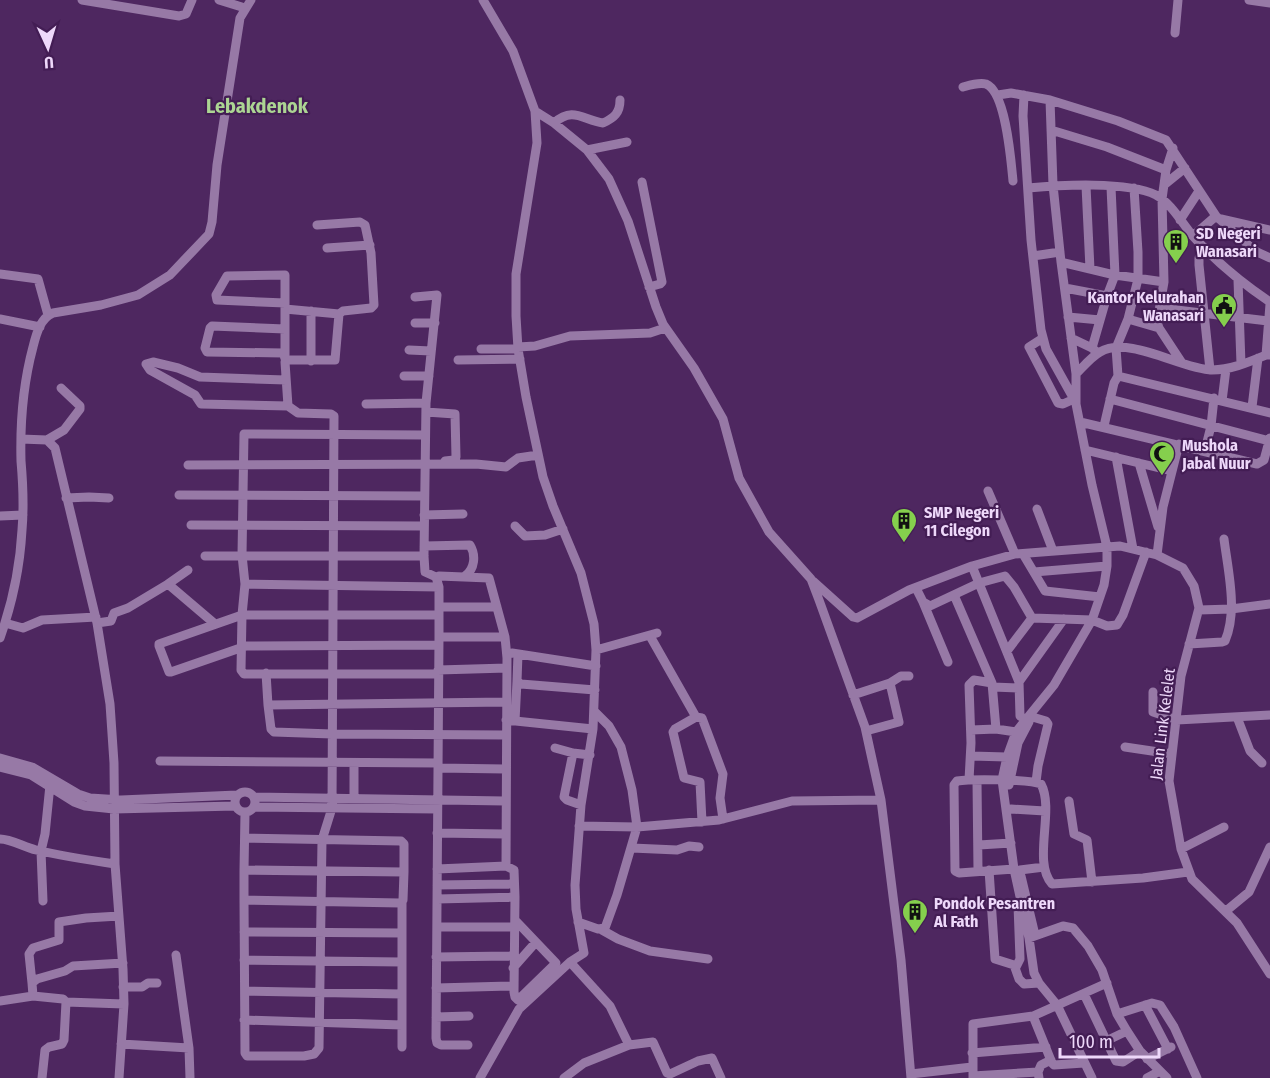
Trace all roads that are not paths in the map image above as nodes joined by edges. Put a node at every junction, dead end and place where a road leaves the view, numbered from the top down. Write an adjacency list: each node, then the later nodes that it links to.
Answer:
1 (82, 0): 2 (street)
2 (192, 0)
3 (219, 0): 8 (street)
4 (483, 0): 15 (street)
5 (1179, 0): 9 (street)
6 (1249, 0): 7 (street)
7 (1270, 3)
8 (248, 4): 60 (street)
9 (1175, 33)
10 (963, 87): 11 (street)
11 (999, 95): 12 (street); 23 (street)
12 (1024, 95): 14 (street); 29 (street)
13 (620, 100): 16 (street)
14 (1050, 100): 17 (street); 19 (street)
15 (535, 111): 16 (street); 81 (street)
16 (554, 123): 20 (street)
17 (1051, 130): 22 (street); 25 (street)
18 (627, 142): 20 (street)
19 (1173, 148): 21 (street); 22 (street)
20 (587, 150): 50 (street)
21 (1185, 168): 26 (street); 31 (street)
22 (1166, 170): 26 (street)
23 (1013, 181)
24 (642, 182): 50 (street)
25 (1053, 185): 27 (street); 29 (street); 42 (street)
26 (1164, 185): 32 (street)
27 (1086, 186): 28 (street); 44 (street)
28 (1111, 187): 30 (street); 46 (street)
29 (1028, 188): 41 (street)
30 (1134, 188): 32 (street); 47 (street)
31 (1199, 191): 33 (street); 34 (street)
32 (1162, 199): 34 (street); 49 (street)
33 (1217, 217): 36 (street); 37 (street); 43 (street)
34 (1180, 220): 37 (street)
35 (317, 225): 38 (street)
36 (1270, 230)
37 (1193, 236): 39 (street)
38 (370, 245): 40 (street); 59 (street)
39 (1204, 247): 48 (street); 58 (street)
40 (327, 248)
41 (1033, 256): 42 (street); 74 (street)
42 (1060, 257): 44 (street); 51 (street)
43 (1270, 258)
44 (1090, 269): 46 (street)
45 (0, 274): 60 (street)
46 (1115, 275): 47 (street); 52 (street)
47 (1138, 279): 49 (street); 64 (street)
48 (1238, 280): 54 (street); 61 (street)
49 (1164, 282): 56 (street)
50 (649, 287): 70 (street)
51 (1065, 288): 52 (street); 62 (street)
52 (1107, 296): 65 (street)
53 (415, 297): 68 (street)
54 (1270, 303): 66 (street)
55 (285, 306): 55 (street); 57 (street); 72 (street)
56 (1160, 308): 58 (street); 71 (street)
57 (311, 311): 59 (street); 85 (street)
58 (1204, 312): 61 (street); 89 (street)
59 (339, 314): 85 (street)
60 (48, 315): 69 (street)
61 (1239, 316): 66 (street); 87 (street)
62 (1068, 317): 65 (street); 75 (street)
63 (0, 319): 69 (street)
64 (1128, 319): 71 (street); 76 (street)
65 (1100, 320): 79 (street)
66 (1268, 321): 73 (street)
67 (415, 323): 68 (street)
68 (435, 323): 80 (street)
69 (40, 327): 111 (street)
70 (665, 328): 81 (street); 160 (street)
71 (1159, 328): 86 (street)
72 (285, 329): 83 (street); 83 (street)
73 (1269, 332): 82 (street)
74 (1043, 338): 100 (street); 100 (street)
75 (1071, 338): 79 (street); 90 (street)
76 (1116, 348): 79 (street); 86 (street); 93 (street)
77 (409, 350): 80 (street)
78 (481, 350): 81 (street)
79 (1095, 350): 90 (street)
80 (431, 351): 92 (street)
81 (519, 352): 84 (street); 117 (street)
82 (1265, 356): 87 (street); 104 (street)
83 (286, 358): 85 (street); 95 (street)
84 (458, 360)
85 (311, 361)
86 (1182, 363): 89 (street)
87 (1241, 364): 88 (street)
88 (1226, 369): 89 (street); 99 (street)
89 (1210, 370)
90 (1076, 374): 100 (street)
91 (404, 376): 92 (street)
92 (429, 376): 103 (street)
93 (1118, 376): 98 (street); 99 (street)
94 (200, 377): 95 (street); 97 (street); 97 (street)
95 (286, 380): 102 (street)
96 (61, 388): 112 (street)
97 (197, 397): 102 (street)
98 (1110, 399): 107 (street); 108 (street)
99 (1218, 399): 104 (street); 108 (street)
100 (1075, 401): 106 (street)
101 (366, 404): 103 (street)
102 (288, 406): 109 (street)
103 (426, 407): 110 (street); 119 (street)
104 (1252, 407): 105 (street)
105 (1270, 413)
106 (1080, 422): 107 (street); 115 (street)
107 (1104, 426): 114 (street)
108 (1211, 426): 113 (street); 116 (street)
109 (334, 435): 110 (street); 122 (street); 123 (street)
110 (424, 435): 119 (street)
111 (21, 439): 112 (street); 135 (street)
112 (47, 440): 130 (street)
113 (1270, 440): 116 (street)
114 (1179, 444): 116 (street); 124 (street)
115 (1085, 450): 118 (street); 145 (street)
116 (1205, 450)
117 (538, 455): 119 (street); 142 (street)
118 (1116, 457): 120 (street); 146 (street)
119 (424, 463): 123 (street); 129 (street)
120 (1139, 463): 124 (street); 143 (street)
121 (188, 465): 122 (street)
122 (243, 466): 123 (street); 127 (street)
123 (333, 466): 128 (street)
124 (1172, 471): 143 (street)
125 (988, 491): 150 (street)
126 (179, 495): 127 (street)
127 (243, 496): 128 (street); 137 (street)
128 (334, 496): 129 (street); 141 (street)
129 (424, 496): 133 (street)
130 (66, 498): 131 (street); 179 (street)
131 (109, 498)
132 (1037, 509): 148 (street)
133 (424, 514): 134 (street); 139 (street)
134 (463, 514)
135 (24, 515): 136 (street); 181 (street)
136 (0, 516)
137 (243, 524): 138 (street); 141 (street); 151 (street)
138 (191, 525)
139 (424, 526): 141 (street); 147 (street)
140 (515, 526): 142 (street)
141 (333, 527): 152 (street)
142 (563, 529): 189 (street)
143 (1159, 532): 153 (street)
144 (1224, 539): 172 (street)
145 (1107, 547): 146 (street); 148 (street); 156 (street)
146 (1133, 549): 149 (street)
147 (424, 551): 152 (street); 159 (street); 161 (street)
148 (1053, 551): 150 (street)
149 (1146, 552): 153 (street); 180 (street)
150 (1019, 554): 155 (street); 158 (street)
151 (242, 555): 152 (street); 154 (street); 164 (street)
152 (334, 555): 165 (street)
153 (1157, 555): 173 (street)
154 (205, 556)
155 (972, 566): 162 (street); 166 (street)
156 (1107, 566): 158 (street); 168 (street)
157 (188, 570): 163 (street)
158 (1034, 572): 168 (street)
159 (465, 576): 161 (street); 171 (street)
160 (811, 579): 166 (street); 206 (street)
161 (437, 582): 165 (street); 174 (street)
162 (979, 583): 167 (street); 177 (street); 190 (street)
163 (168, 584): 179 (street); 182 (street)
164 (245, 584): 165 (street); 175 (street)
165 (333, 586): 176 (street)
166 (916, 588): 169 (street)
167 (954, 595): 169 (street); 202 (street)
168 (1100, 597): 180 (street)
169 (923, 602): 193 (street)
170 (1270, 604): 172 (street)
171 (497, 607): 174 (street); 183 (street)
172 (1231, 609): 173 (street); 186 (street)
173 (1199, 610): 186 (street, Jalan Link Kelelet)
174 (439, 611): 176 (street); 185 (street)
175 (242, 615): 176 (street); 182 (street); 188 (street)
176 (332, 616): 187 (street)
177 (1032, 618): 178 (street); 190 (street)
178 (1064, 619): 180 (street); 203 (street)
179 (97, 620): 181 (street); 252 (street)
180 (1092, 620): 214 (street)
181 (5, 623): 184 (street)
182 (215, 624): 188 (street)
183 (505, 637): 185 (street); 191 (street)
184 (0, 638)
185 (439, 641): 187 (street); 196 (street)
186 (1189, 644): 216 (street, Jalan Link Kelelet)
187 (332, 645): 188 (street); 198 (street)
188 (240, 647): 197 (street)
189 (596, 650): 194 (street); 213 (street)
190 (1007, 651): 203 (street)
191 (507, 652): 192 (street); 195 (street)
192 (518, 654): 194 (street); 200 (street)
193 (948, 662)
194 (596, 666): 204 (street)
195 (507, 668): 196 (street); 207 (street)
196 (438, 672): 198 (street); 209 (street)
197 (266, 673): 198 (street); 210 (street)
198 (332, 674): 208 (street)
199 (909, 676): 201 (street)
200 (517, 681): 204 (street); 217 (street)
201 (890, 683): 206 (street); 221 (street)
202 (992, 685): 203 (street); 219 (street); 220 (street)
203 (1019, 685): 214 (street)
204 (595, 690): 211 (street)
205 (1153, 692): 216 (street)
206 (853, 695): 221 (street)
207 (506, 702): 209 (street); 217 (street)
208 (332, 704): 209 (street); 210 (street); 223 (street)
209 (439, 704): 224 (street)
210 (268, 705): 223 (street)
211 (594, 711): 218 (street); 264 (street)
212 (1270, 715): 215 (street)
213 (696, 717): 260 (street); 261 (street)
214 (1029, 717): 222 (street); 242 (street); 243 (street)
215 (1237, 717): 216 (street); 237 (street)
216 (1177, 720): 229 (street, Jalan Link Kelelet)
217 (511, 721): 218 (street); 225 (street)
218 (593, 729): 230 (street)
219 (996, 729): 220 (street); 222 (street)
220 (970, 730): 231 (street)
221 (866, 731): 248 (street)
222 (1016, 732): 232 (street)
223 (332, 734): 224 (street); 235 (street)
224 (437, 734): 225 (street); 238 (street)
225 (506, 735): 240 (street)
226 (1125, 747): 229 (street)
227 (555, 748): 228 (street)
228 (573, 753): 230 (street); 254 (street)
229 (1173, 753): 275 (street, Jalan Link Kelelet)
230 (590, 755): 254 (street)
231 (971, 756): 232 (street); 241 (street)
232 (1007, 757): 242 (street)
233 (0, 758): 252 (street)
234 (160, 761): 235 (street)
235 (331, 763): 236 (street); 246 (street)
236 (354, 763): 238 (street); 247 (street)
237 (1262, 763)
238 (438, 766): 240 (street); 253 (street)
239 (0, 767): 244 (street)
240 (505, 769): 249 (street)
241 (973, 780): 242 (street); 271 (street); 285 (street)
242 (1005, 781): 243 (street); 257 (street); 267 (street)
243 (1036, 782): 258 (street)
244 (50, 786): 252 (street); 276 (street)
245 (237, 795): 251 (street); 252 (street); 255 (street)
246 (332, 797): 247 (street); 251 (street); 256 (street)
247 (354, 798): 253 (street)
248 (882, 800): 260 (street); 364 (street)
249 (505, 801): 253 (street); 266 (street)
250 (1069, 801): 288 (street)
251 (254, 802): 256 (street); 259 (street)
252 (114, 804): 255 (street); 277 (street)
253 (437, 804): 256 (street); 265 (street)
254 (581, 805): 262 (street)
255 (235, 806): 259 (street)
256 (332, 808): 270 (street)
257 (1011, 808): 258 (street); 267 (street)
258 (1045, 811): 279 (street)
259 (245, 813): 268 (street)
260 (723, 819): 261 (street)
261 (702, 822): 264 (street)
262 (579, 826): 264 (street); 300 (street)
263 (1224, 826): 275 (street)
264 (637, 827): 274 (street)
265 (437, 833): 266 (street); 280 (street)
266 (505, 834): 278 (street)
267 (1012, 837): 271 (street); 283 (street)
268 (245, 838): 270 (street); 281 (street)
269 (0, 839): 276 (street)
270 (322, 840): 284 (street); 286 (street)
271 (979, 845): 285 (street)
272 (699, 847): 274 (street)
273 (1270, 847): 298 (street)
274 (632, 848): 303 (street)
275 (1181, 849): 287 (street, Jalan Link Kelelet)
276 (41, 851): 277 (street); 295 (street)
277 (115, 864): 299 (street)
278 (506, 866): 280 (street); 289 (street)
279 (1044, 867): 283 (street); 288 (street)
280 (437, 869): 290 (street)
281 (244, 870): 284 (street); 293 (street)
282 (990, 870): 283 (street); 285 (street); 318 (street)
283 (1017, 870): 294 (street); 307 (street)
284 (321, 871): 286 (street); 296 (street)
285 (978, 871)
286 (404, 872): 297 (street)
287 (1188, 872): 288 (street); 298 (street, Jalan Link Kelelet)
288 (1092, 882)
289 (514, 884): 290 (street); 291 (street)
290 (437, 885): 292 (street)
291 (515, 897): 292 (street); 301 (street)
292 (437, 898): 302 (street)
293 (244, 900): 296 (street); 304 (street)
294 (1020, 900): 307 (street); 318 (street)
295 (43, 901)
296 (321, 901): 297 (street); 305 (street)
297 (402, 902): 306 (street)
298 (1226, 911): 320 (street, Jalan Link Kelelet)
299 (119, 916): 317 (street); 321 (street)
300 (578, 921): 303 (street); 316 (street)
301 (515, 923): 302 (street); 308 (street); 311 (street)
302 (437, 927): 310 (street)
303 (602, 930): 312 (street)
304 (243, 932): 305 (street); 313 (street)
305 (321, 932): 306 (street); 314 (street)
306 (402, 933): 315 (street)
307 (1032, 936): 323 (street); 324 (street)
308 (536, 942): 319 (street); 325 (street)
309 (176, 955): 354 (street)
310 (436, 957): 311 (street); 327 (street)
311 (514, 957): 319 (street)
312 (708, 959)
313 (244, 960): 314 (street); 328 (street)
314 (321, 962): 315 (street); 329 (street)
315 (402, 962): 330 (street)
316 (570, 962): 351 (street); 368 (street)
317 (123, 963): 321 (street); 326 (street)
318 (1016, 967): 323 (street)
319 (513, 968): 325 (street)
320 (1270, 974)
321 (32, 983): 332 (street)
322 (157, 983): 326 (street)
323 (1040, 983): 336 (street)
324 (1107, 983): 331 (street); 338 (street)
325 (513, 986): 327 (street)
326 (123, 987): 335 (street)
327 (436, 988): 342 (street)
328 (244, 991): 329 (street); 343 (street)
329 (321, 992): 330 (street); 344 (street)
330 (402, 994): 345 (street)
331 (1084, 994): 336 (street); 341 (street)
332 (33, 996): 333 (street); 334 (street)
333 (0, 1001)
334 (66, 1002): 335 (street); 365 (street)
335 (124, 1004): 349 (street)
336 (1057, 1005): 340 (street); 360 (street)
337 (1145, 1005): 338 (street); 348 (street); 355 (street)
338 (1116, 1010): 341 (street); 346 (street)
339 (469, 1016): 342 (street)
340 (1033, 1016): 353 (street); 357 (street)
341 (1095, 1016): 347 (street)
342 (436, 1017): 350 (street)
343 (244, 1020): 344 (street); 344 (street)
344 (320, 1024): 345 (street)
345 (402, 1025): 352 (street)
346 (1127, 1031): 347 (street); 356 (street)
347 (1106, 1041): 356 (street)
348 (1182, 1043): 355 (street); 373 (street)
349 (121, 1044): 354 (street); 366 (street)
350 (468, 1045)
351 (629, 1045): 369 (street); 370 (street)
352 (402, 1047)
353 (1046, 1047): 357 (street); 359 (street)
354 (189, 1048): 367 (street)
355 (1168, 1049): 358 (street)
356 (1140, 1051): 358 (street)
357 (972, 1053): 361 (street)
358 (1148, 1059): 363 (street)
359 (1051, 1060): 360 (street); 362 (street)
360 (1084, 1063): 371 (street)
361 (972, 1074): 362 (street); 364 (street)
362 (1039, 1075)
363 (1164, 1075): 372 (street)
364 (911, 1076)
365 (42, 1078)
366 (119, 1078)
367 (190, 1078)
368 (480, 1078)
369 (564, 1078)
370 (721, 1078)
371 (1092, 1078)
372 (1147, 1078)
373 (1197, 1078)

